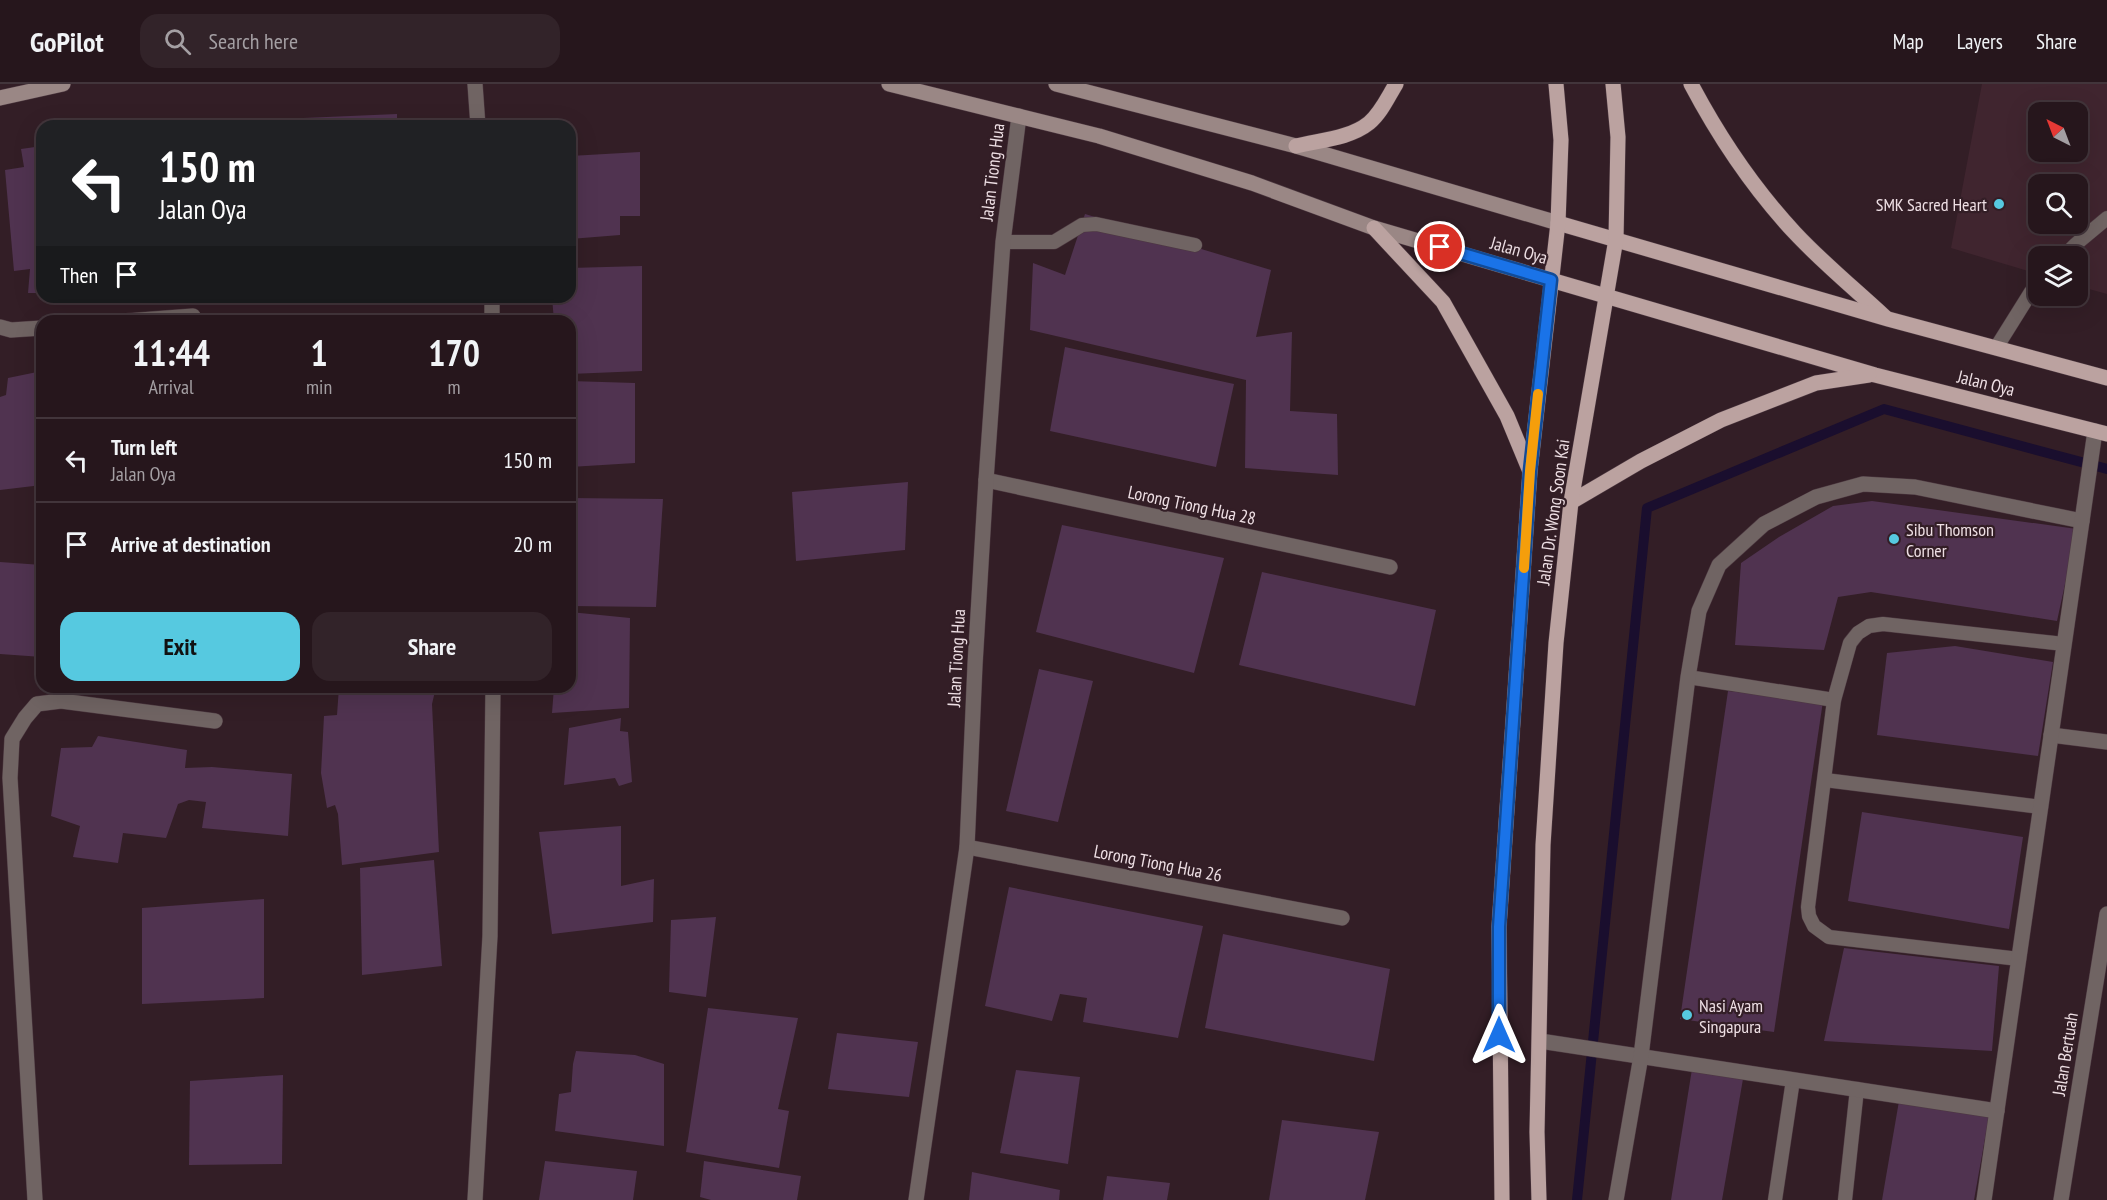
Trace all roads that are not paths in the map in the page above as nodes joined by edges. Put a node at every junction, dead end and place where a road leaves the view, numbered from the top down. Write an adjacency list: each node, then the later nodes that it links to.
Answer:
1 (63, 84): 9 (main road)
2 (475, 84): 11 (street)
3 (889, 84): 10 (main road, Jalan Oya)
4 (1056, 84): 12 (main road, Jalan Oya)
5 (1396, 84): 12 (main road)
6 (1556, 84): 14 (main road, Jalan Dr. Wong Soon Kai)
7 (1613, 84): 16 (main road, Jalan Dr. Wong Soon Kai)
8 (1690, 84): 23 (main road)
9 (0, 98)
10 (1019, 116): 15 (main road, Jalan Oya); 17 (street, Jalan Tiong Hua)
11 (478, 120)
12 (1296, 146): 14 (main road, Jalan Oya)
13 (2107, 218): 19 (lane)
14 (1558, 223): 16 (main road, Jalan Oya); 20 (main road, Jalan Dr. Wong Soon Kai)
15 (1374, 228): 20 (main road, Jalan Oya); 30 (main road)
16 (1616, 239): 21 (main road, Jalan Dr. Wong Soon Kai); 23 (main road, Jalan Oya)
17 (1003, 242): 18 (lane); 31 (street, Jalan Tiong Hua)
18 (1195, 245)
19 (2074, 246)
20 (1551, 280): 21 (main road, Jalan Oya); 30 (main road, Jalan Dr. Wong Soon Kai)
21 (1607, 296): 27 (main road, Jalan Oya); 32 (main road, Jalan Dr. Wong Soon Kai)
22 (2028, 297): 26 (lane)
23 (1888, 320): 26 (main road, Jalan Oya)
24 (0, 327): 25 (street)
25 (36, 328)
26 (1996, 348): 28 (main road, Jalan Oya)
27 (1875, 375): 29 (main road, Jalan Oya); 32 (main road)
28 (2107, 378)
29 (2101, 433): 33 (street)
30 (1530, 471): 56 (main road, Jalan Dr. Wong Soon Kai)
31 (986, 480): 34 (street, Lorong Tiong Hua 28); 44 (street, Jalan Tiong Hua)
32 (1572, 502): 48 (main road, Jalan Dr. Wong Soon Kai)
33 (2082, 521): 35 (street); 36 (street)
34 (1390, 567)
35 (2064, 644): 38 (lane); 40 (street)
36 (1688, 677): 38 (lane); 49 (street)
37 (493, 693): 54 (street)
38 (1834, 700): 42 (lane)
39 (215, 721): 53 (street)
40 (2051, 735): 41 (street); 43 (street)
41 (2107, 742)
42 (1825, 780): 43 (lane); 47 (lane)
43 (2041, 807): 47 (street)
44 (967, 847): 46 (street, Lorong Tiong Hua 26); 55 (street, Jalan Tiong Hua)
45 (2107, 914): 62 (street, Jalan Bertuah)
46 (1342, 918)
47 (2019, 958): 52 (street)
48 (1540, 1041): 49 (street); 57 (main road, Jalan Dr. Wong Soon Kai)
49 (1641, 1056): 50 (street); 58 (street)
50 (1793, 1080): 51 (street); 59 (lane)
51 (1857, 1089): 52 (street); 60 (lane)
52 (1997, 1111): 61 (street)
53 (35, 1200)
54 (475, 1200)
55 (916, 1200)
56 (1502, 1200)
57 (1539, 1200)
58 (1616, 1200)
59 (1775, 1200)
60 (1845, 1200)
61 (1984, 1200)
62 (2061, 1200)

